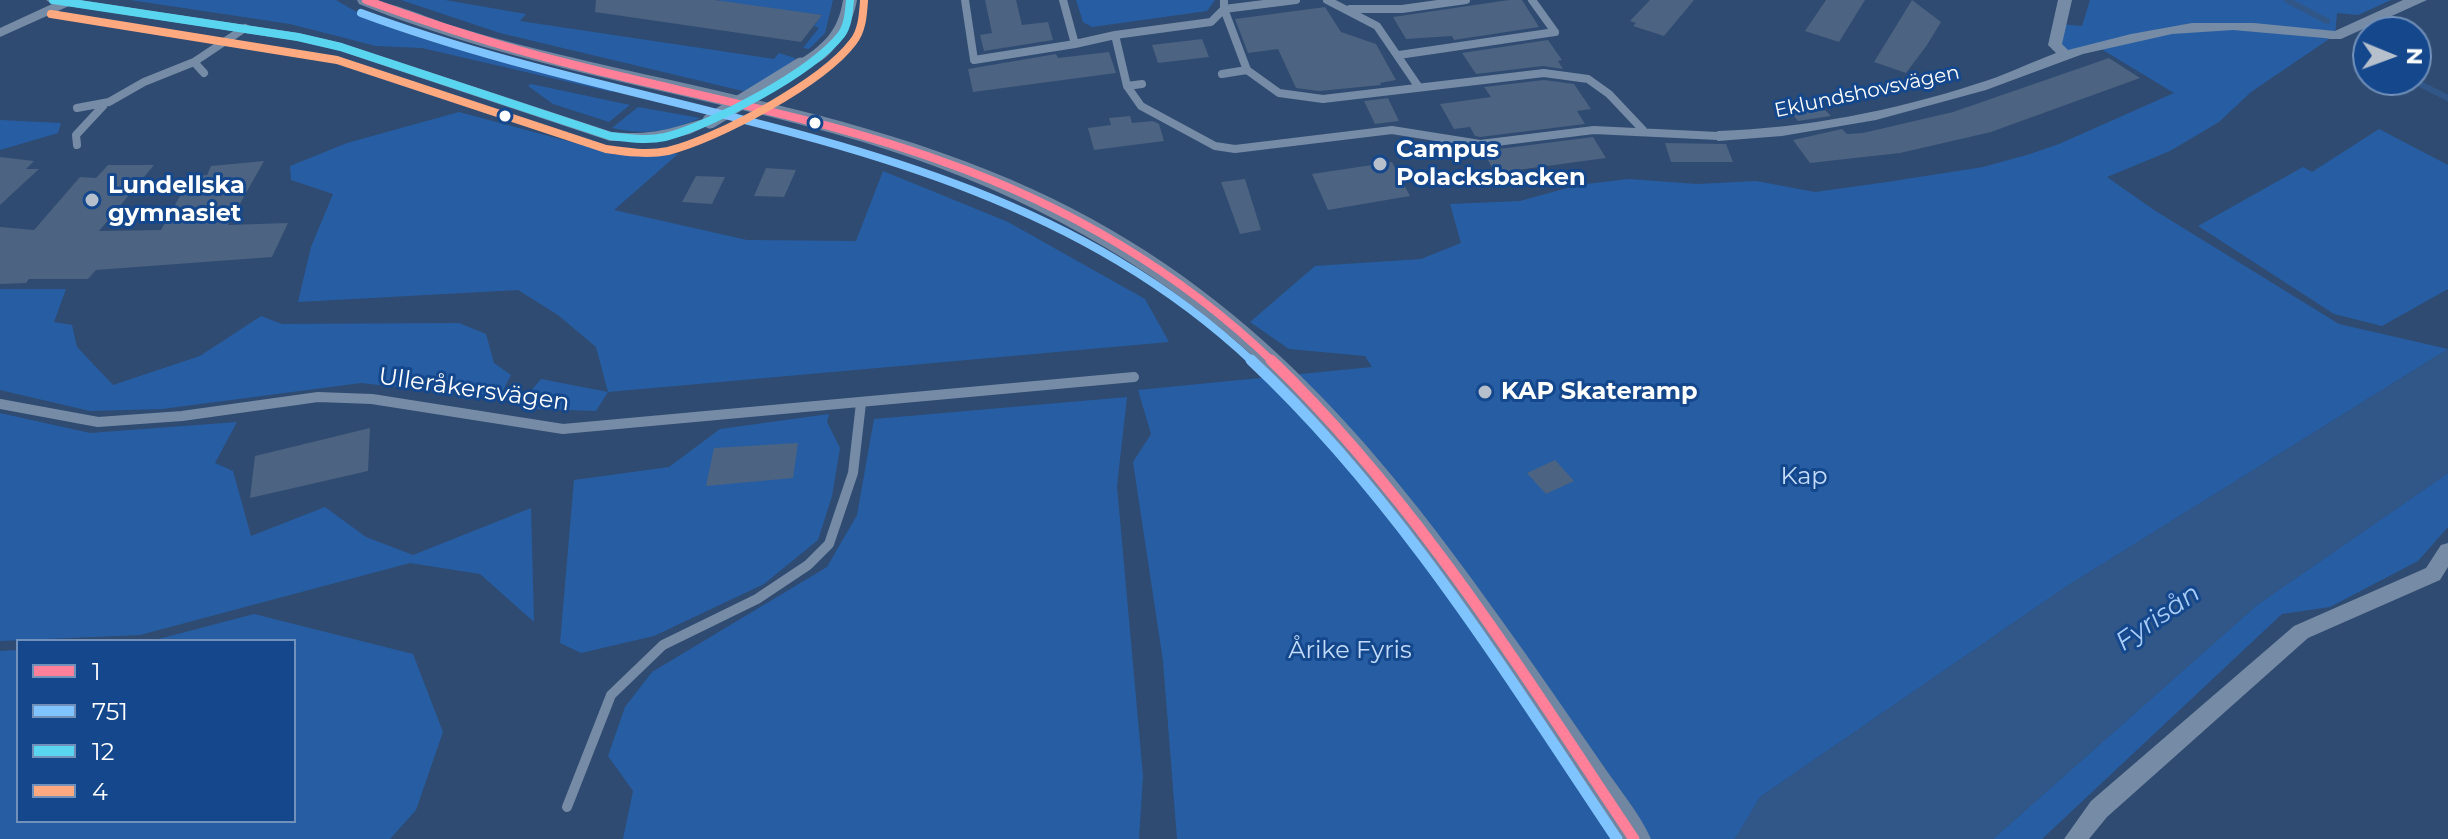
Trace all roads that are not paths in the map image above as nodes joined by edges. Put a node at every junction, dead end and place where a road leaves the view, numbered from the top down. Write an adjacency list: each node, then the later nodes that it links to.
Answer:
1 (366, 0): 39 (main road)
2 (850, 0): 14 (street, bridge)
3 (965, 0): 18 (lane)
4 (1063, 0): 18 (lane)
5 (1296, 0): 12 (lane)
6 (1327, 0): 13 (lane)
7 (1466, 0): 13 (lane)
8 (1532, 0): 19 (lane)
9 (2065, 0): 20 (street)
10 (2418, 0): 17 (street)
11 (59, 2): 14 (street); 15 (street)
12 (1224, 4): 16 (lane); 22 (lane)
13 (1346, 9): 19 (lane)
14 (245, 28): 21 (lane)
15 (0, 33)
16 (1115, 35): 18 (lane); 26 (lane)
17 (2335, 35): 20 (street, Eklundshovsvägen)
18 (1075, 44)
19 (1399, 55): 27 (lane)
20 (2066, 55): 31 (street, Eklundshovsvägen)
21 (194, 62): 23 (lane); 28 (lane)
22 (1247, 70): 24 (lane); 27 (lane)
23 (204, 73)
24 (1222, 74)
25 (1142, 84): 26 (lane)
26 (1127, 86): 30 (lane)
27 (1418, 86): 30 (lane)
28 (109, 102): 29 (lane); 32 (lane)
29 (77, 108)
30 (1643, 130): 31 (lane)
31 (1718, 136)
32 (77, 145)
33 (1134, 377): 34 (lane, Ulleråkersvägen)
34 (861, 403): 35 (lane, Ulleråkersvägen); 38 (lane)
35 (0, 404)
36 (2448, 551): 37 (street)
37 (2440, 579): 40 (street)
38 (567, 807)
39 (1634, 839)
40 (2075, 839)

